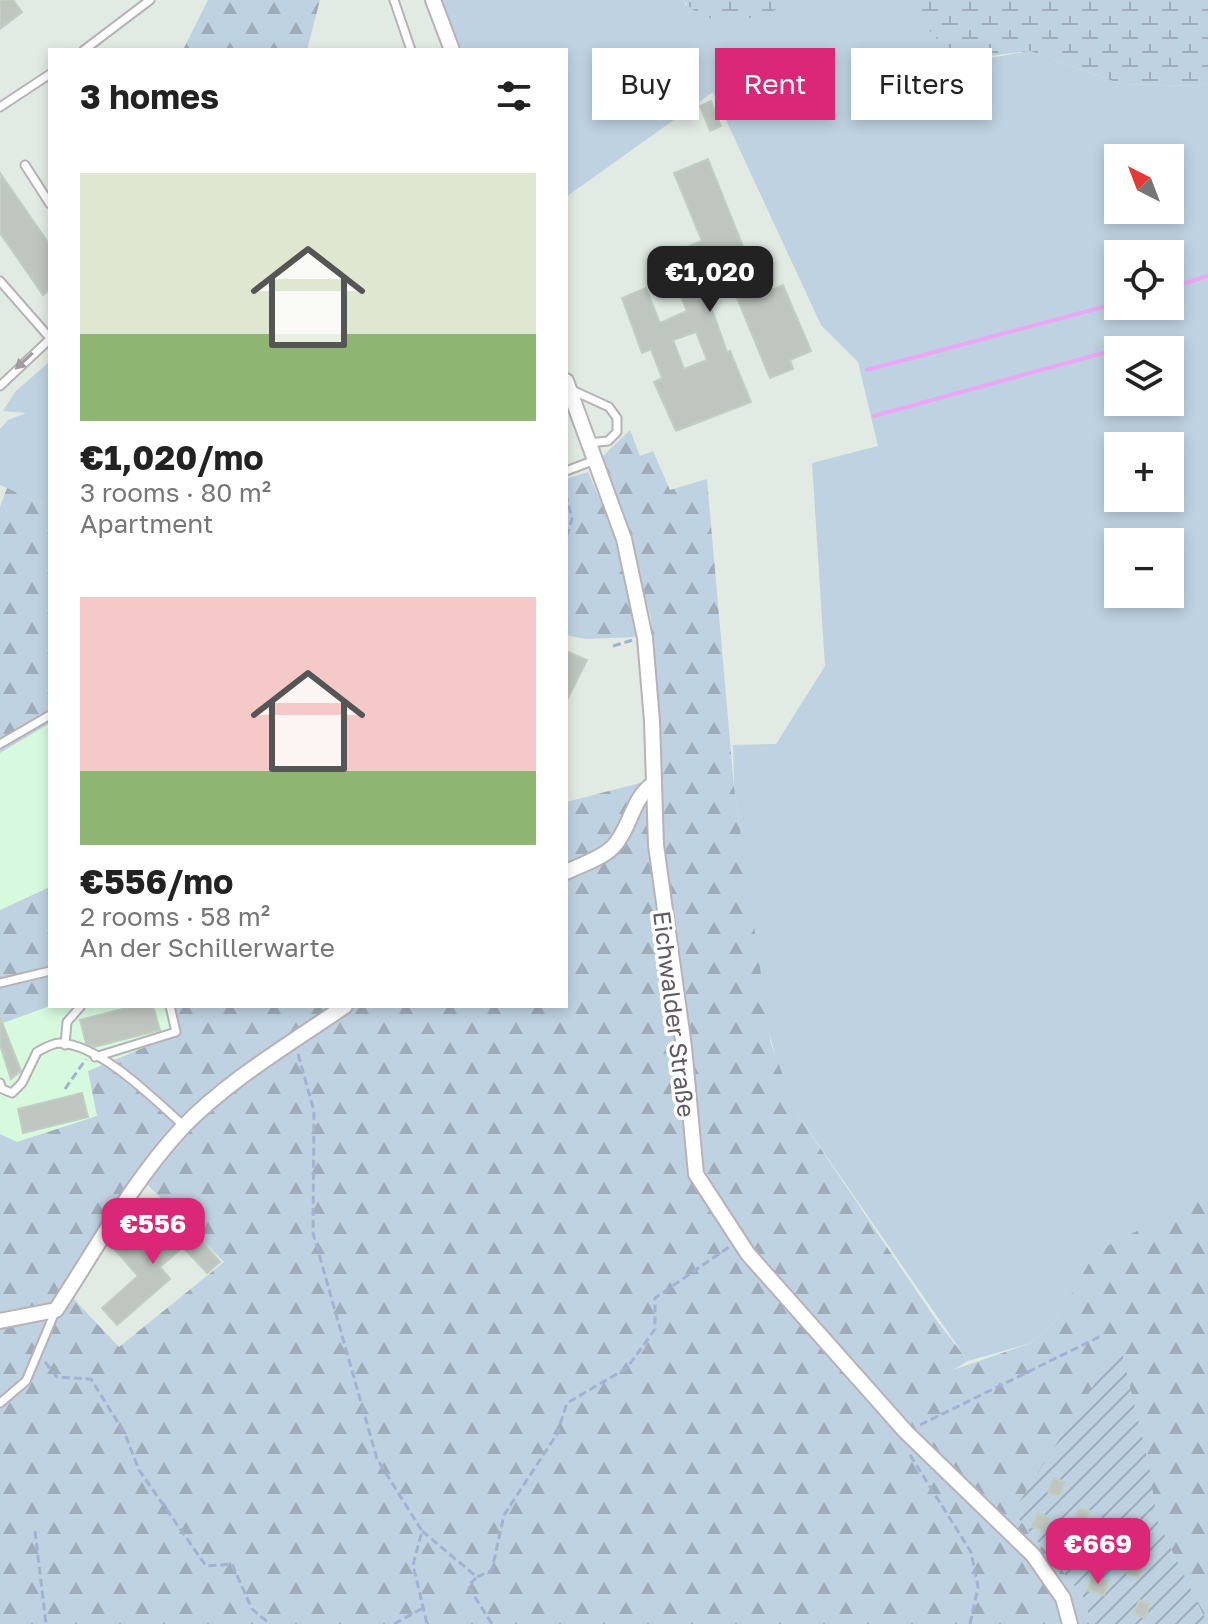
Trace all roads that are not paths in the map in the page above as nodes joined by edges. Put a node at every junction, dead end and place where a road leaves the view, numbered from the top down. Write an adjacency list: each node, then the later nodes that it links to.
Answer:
1 (150, 0): 4 (lane)
2 (394, 0): 5 (lane)
3 (433, 0): 6 (street)
4 (87, 48)
5 (410, 48)
6 (451, 48)
7 (48, 75): 8 (lane)
8 (0, 107)
9 (25, 165): 10 (lane)
10 (48, 201)
11 (0, 281): 12 (lane)
12 (48, 337)
13 (48, 341): 15 (lane, one-way to 15)
14 (568, 385): 16 (street, Eichwalder Straße); 16 (lane)
15 (0, 386)
16 (588, 443): 17 (street, Eichwalder Straße)
17 (595, 460): 18 (lane); 21 (street, Eichwalder Straße)
18 (568, 470)
19 (48, 716): 20 (lane)
20 (0, 744)
21 (653, 784): 22 (street); 35 (street, Eichwalder Straße)
22 (568, 871)
23 (48, 971): 24 (lane)
24 (0, 983)
25 (78, 1008): 28 (lane)
26 (170, 1008): 29 (lane)
27 (342, 1008): 31 (street)
28 (65, 1045): 29 (lane); 30 (lane)
29 (92, 1056): 31 (lane)
30 (0, 1083)
31 (184, 1127): 32 (street)
32 (56, 1310): 33 (street); 34 (lane)
33 (0, 1321)
34 (0, 1403)
35 (1070, 1624)

